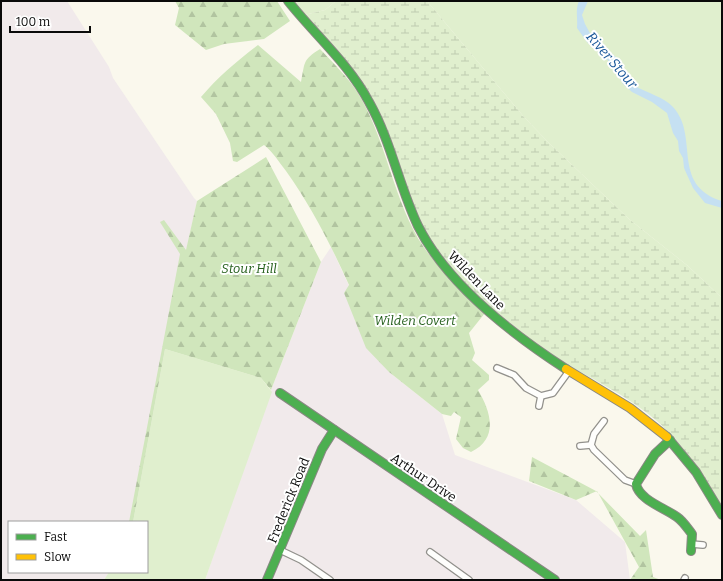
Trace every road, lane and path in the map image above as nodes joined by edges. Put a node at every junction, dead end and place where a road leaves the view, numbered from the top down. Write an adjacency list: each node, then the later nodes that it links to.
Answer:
1 (288, 1): 3 (street, Wilden Lane)
2 (497, 368): 5 (street)
3 (569, 371): 5 (street); 9 (street, Wilden Lane)
4 (280, 393): 8 (street, Arthur Drive)
5 (541, 396): 6 (street)
6 (539, 406)
7 (604, 421): 10 (street)
8 (334, 430): 16 (street, Frederick Road); 18 (street, Arthur Drive)
9 (670, 440): 12 (street); 13 (street, Wilden Lane)
10 (591, 445): 11 (street); 12 (street)
11 (580, 446)
12 (636, 484): 15 (street)
13 (722, 515)
14 (703, 545): 15 (street)
15 (691, 548)
16 (280, 550): 19 (street, Frederick Road); 20 (street)
17 (430, 552): 21 (street)
18 (551, 579)
19 (267, 580)
20 (330, 580)
21 (469, 580)

